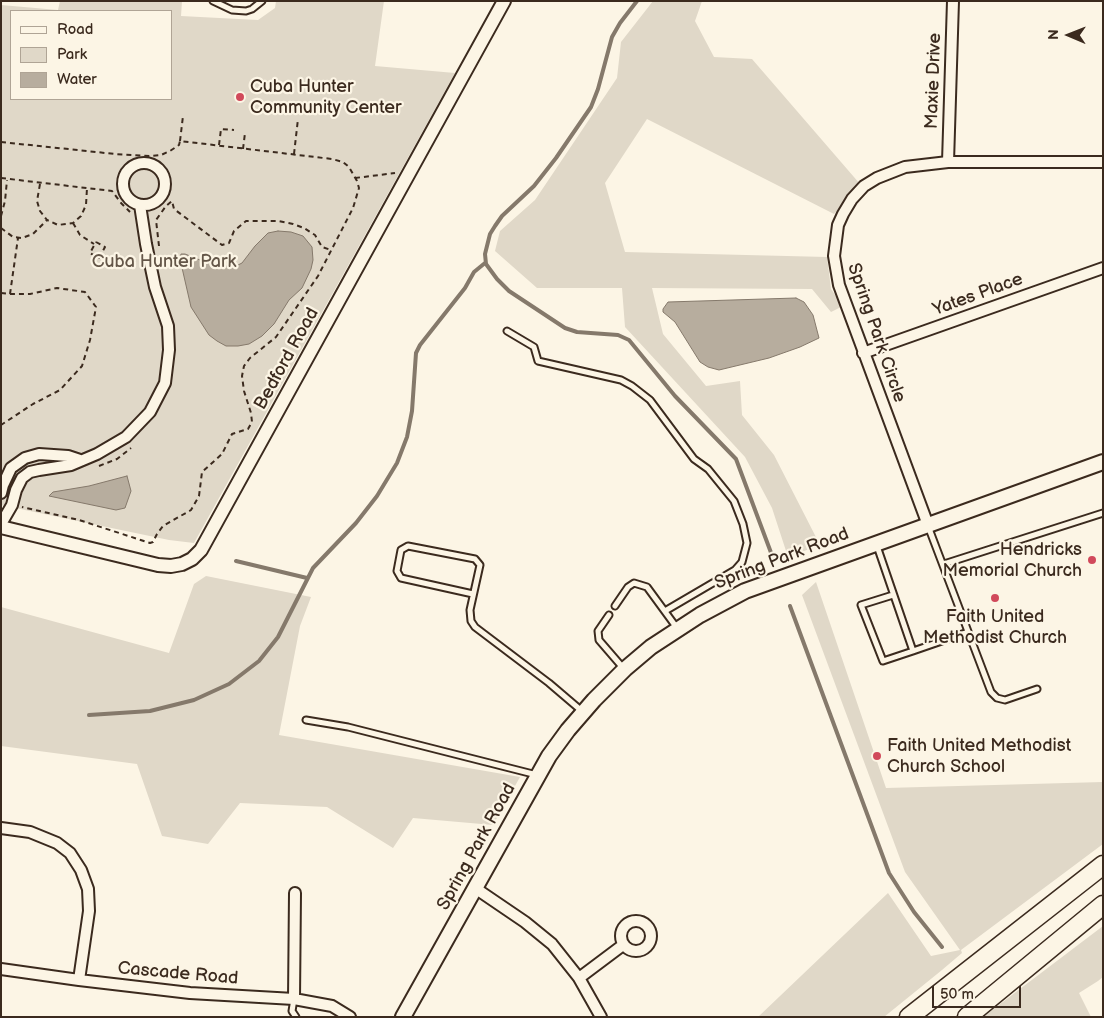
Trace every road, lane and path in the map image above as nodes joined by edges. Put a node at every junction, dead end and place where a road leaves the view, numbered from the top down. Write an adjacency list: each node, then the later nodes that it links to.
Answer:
1 (213, 1): 2 (lane)
2 (262, 1)
3 (504, 1): 49 (street, Bedford Road)
4 (953, 1): 14 (street, Maxie Drive)
5 (183, 116): 9 (path)
6 (298, 119): 13 (path)
7 (234, 130): 11 (path)
8 (245, 134): 12 (path)
9 (180, 141): 10 (path); 11 (path)
10 (1, 142)
11 (219, 145): 12 (path)
12 (243, 149): 13 (path)
13 (294, 154): 18 (path)
14 (948, 162): 15 (street, Spring Park Circle); 37 (street, Spring Park Circle)
15 (1103, 162)
16 (397, 172): 18 (path)
17 (1, 178): 19 (path)
18 (355, 178): 32 (path)
19 (7, 180): 20 (path); 23 (path)
20 (40, 183): 21 (path); 26 (path)
21 (87, 188): 24 (path); 27 (path)
22 (140, 205): 22 (street); 24 (street)
23 (1, 216)
24 (143, 218): 25 (path); 40 (street)
25 (158, 218): 31 (path); 32 (path)
26 (47, 220): 27 (path); 29 (path)
27 (73, 223): 30 (path)
28 (1, 228): 29 (path)
29 (18, 238): 35 (path)
30 (94, 245): 30 (path)
31 (159, 249)
32 (331, 250): 46 (path)
33 (1103, 268): 37 (street, Yates Place)
34 (1, 293): 35 (path)
35 (10, 294): 38 (path)
36 (507, 331): 55 (lane)
37 (864, 353): 48 (street, Spring Park Circle)
38 (1, 425)
39 (133, 446): 42 (path)
40 (80, 460): 43 (street); 49 (street)
41 (1103, 462): 48 (main road, Spring Park Road)
42 (96, 467)
43 (1, 493)
44 (24, 501): 46 (path)
45 (18, 506): 46 (path)
46 (23, 507)
47 (1103, 513): 51 (lane)
48 (928, 525): 50 (main road, Spring Park Road); 51 (lane)
49 (1, 526)
50 (876, 543): 53 (lane); 57 (main road, Spring Park Road)
51 (944, 564): 58 (lane)
52 (473, 594): 52 (lane); 62 (lane)
53 (893, 595): 59 (lane); 59 (lane)
54 (615, 606): 55 (lane)
55 (665, 611): 57 (lane)
56 (609, 615): 60 (lane)
57 (678, 629): 60 (main road, Spring Park Road)
58 (968, 632): 59 (lane); 61 (lane)
59 (913, 651)
60 (624, 669): 62 (main road, Spring Park Road)
61 (1037, 689)
62 (583, 712): 64 (main road, Spring Park Road)
63 (306, 720): 64 (lane)
64 (538, 775): 67 (main road, Spring Park Road)
65 (1, 828): 73 (street)
66 (1103, 865): 79 (highway)
67 (476, 888): 72 (street); 77 (main road, Spring Park Road)
68 (295, 893): 74 (street)
69 (1103, 905): 80 (highway)
70 (623, 945): 72 (street)
71 (1, 969): 73 (street, Cascade Road)
72 (579, 978): 78 (street)
73 (79, 980): 74 (street, Cascade Road)
74 (294, 999): 75 (lane); 76 (street, Cascade Road)
75 (296, 1017)
76 (350, 1017)
77 (403, 1017)
78 (601, 1017)
79 (909, 1017)
80 (967, 1017)

